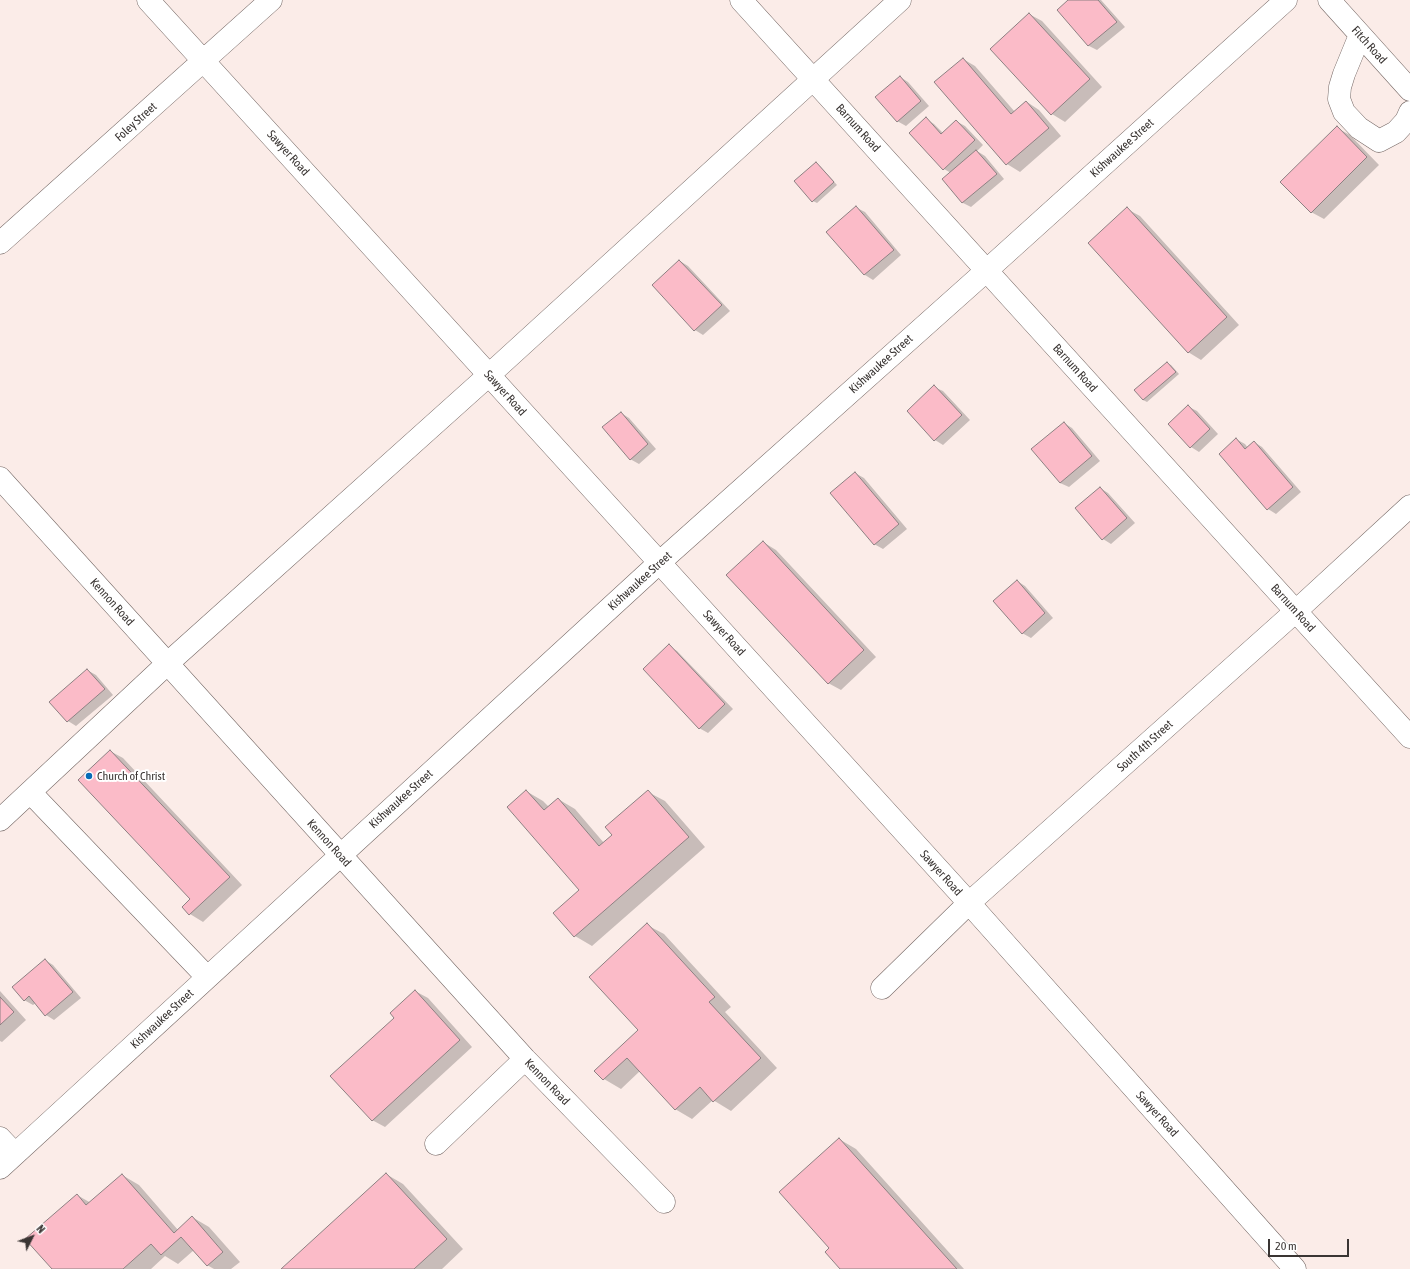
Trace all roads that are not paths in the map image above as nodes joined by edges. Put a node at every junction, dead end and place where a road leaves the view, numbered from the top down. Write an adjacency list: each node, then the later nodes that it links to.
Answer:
1 (148, 0): 8 (street, Sawyer Road)
2 (270, 0): 8 (street, Foley Street)
3 (741, 0): 9 (street, Barnum Road)
4 (900, 0): 9 (street)
5 (1286, 0): 13 (street, Kishwaukee Street)
6 (1329, 0): 7 (street, Fitch Road)
7 (1360, 35): 10 (street, Fitch Road); 11 (street)
8 (204, 61): 12 (street, Foley Street); 14 (street, Sawyer Road)
9 (813, 79): 13 (street, Barnum Road); 14 (street)
10 (1410, 90)
11 (1410, 112)
12 (0, 243)
13 (986, 270): 17 (street, Kishwaukee Street); 18 (street, Barnum Road)
14 (489, 375): 17 (street, Sawyer Road); 19 (street)
15 (0, 478): 19 (street, Kennon Road)
16 (1410, 506): 18 (street, South 4th Street)
17 (660, 562): 23 (street, Kishwaukee Street); 24 (street, Sawyer Road)
18 (1296, 611): 20 (street, Barnum Road); 24 (street, South 4th Street)
19 (168, 663): 21 (street); 23 (street, Kennon Road)
20 (1410, 737)
21 (30, 792): 22 (street); 25 (street)
22 (0, 820)
23 (340, 855): 25 (street, Kishwaukee Street); 27 (street, Kennon Road)
24 (969, 903): 26 (street, South 4th Street); 32 (street, Sawyer Road)
25 (208, 977): 30 (street, Kishwaukee Street)
26 (882, 988)
27 (525, 1059): 29 (street); 31 (street, Kennon Road)
28 (0, 1138): 30 (street)
29 (436, 1144)
30 (8, 1161)
31 (664, 1202)
32 (1295, 1269)

